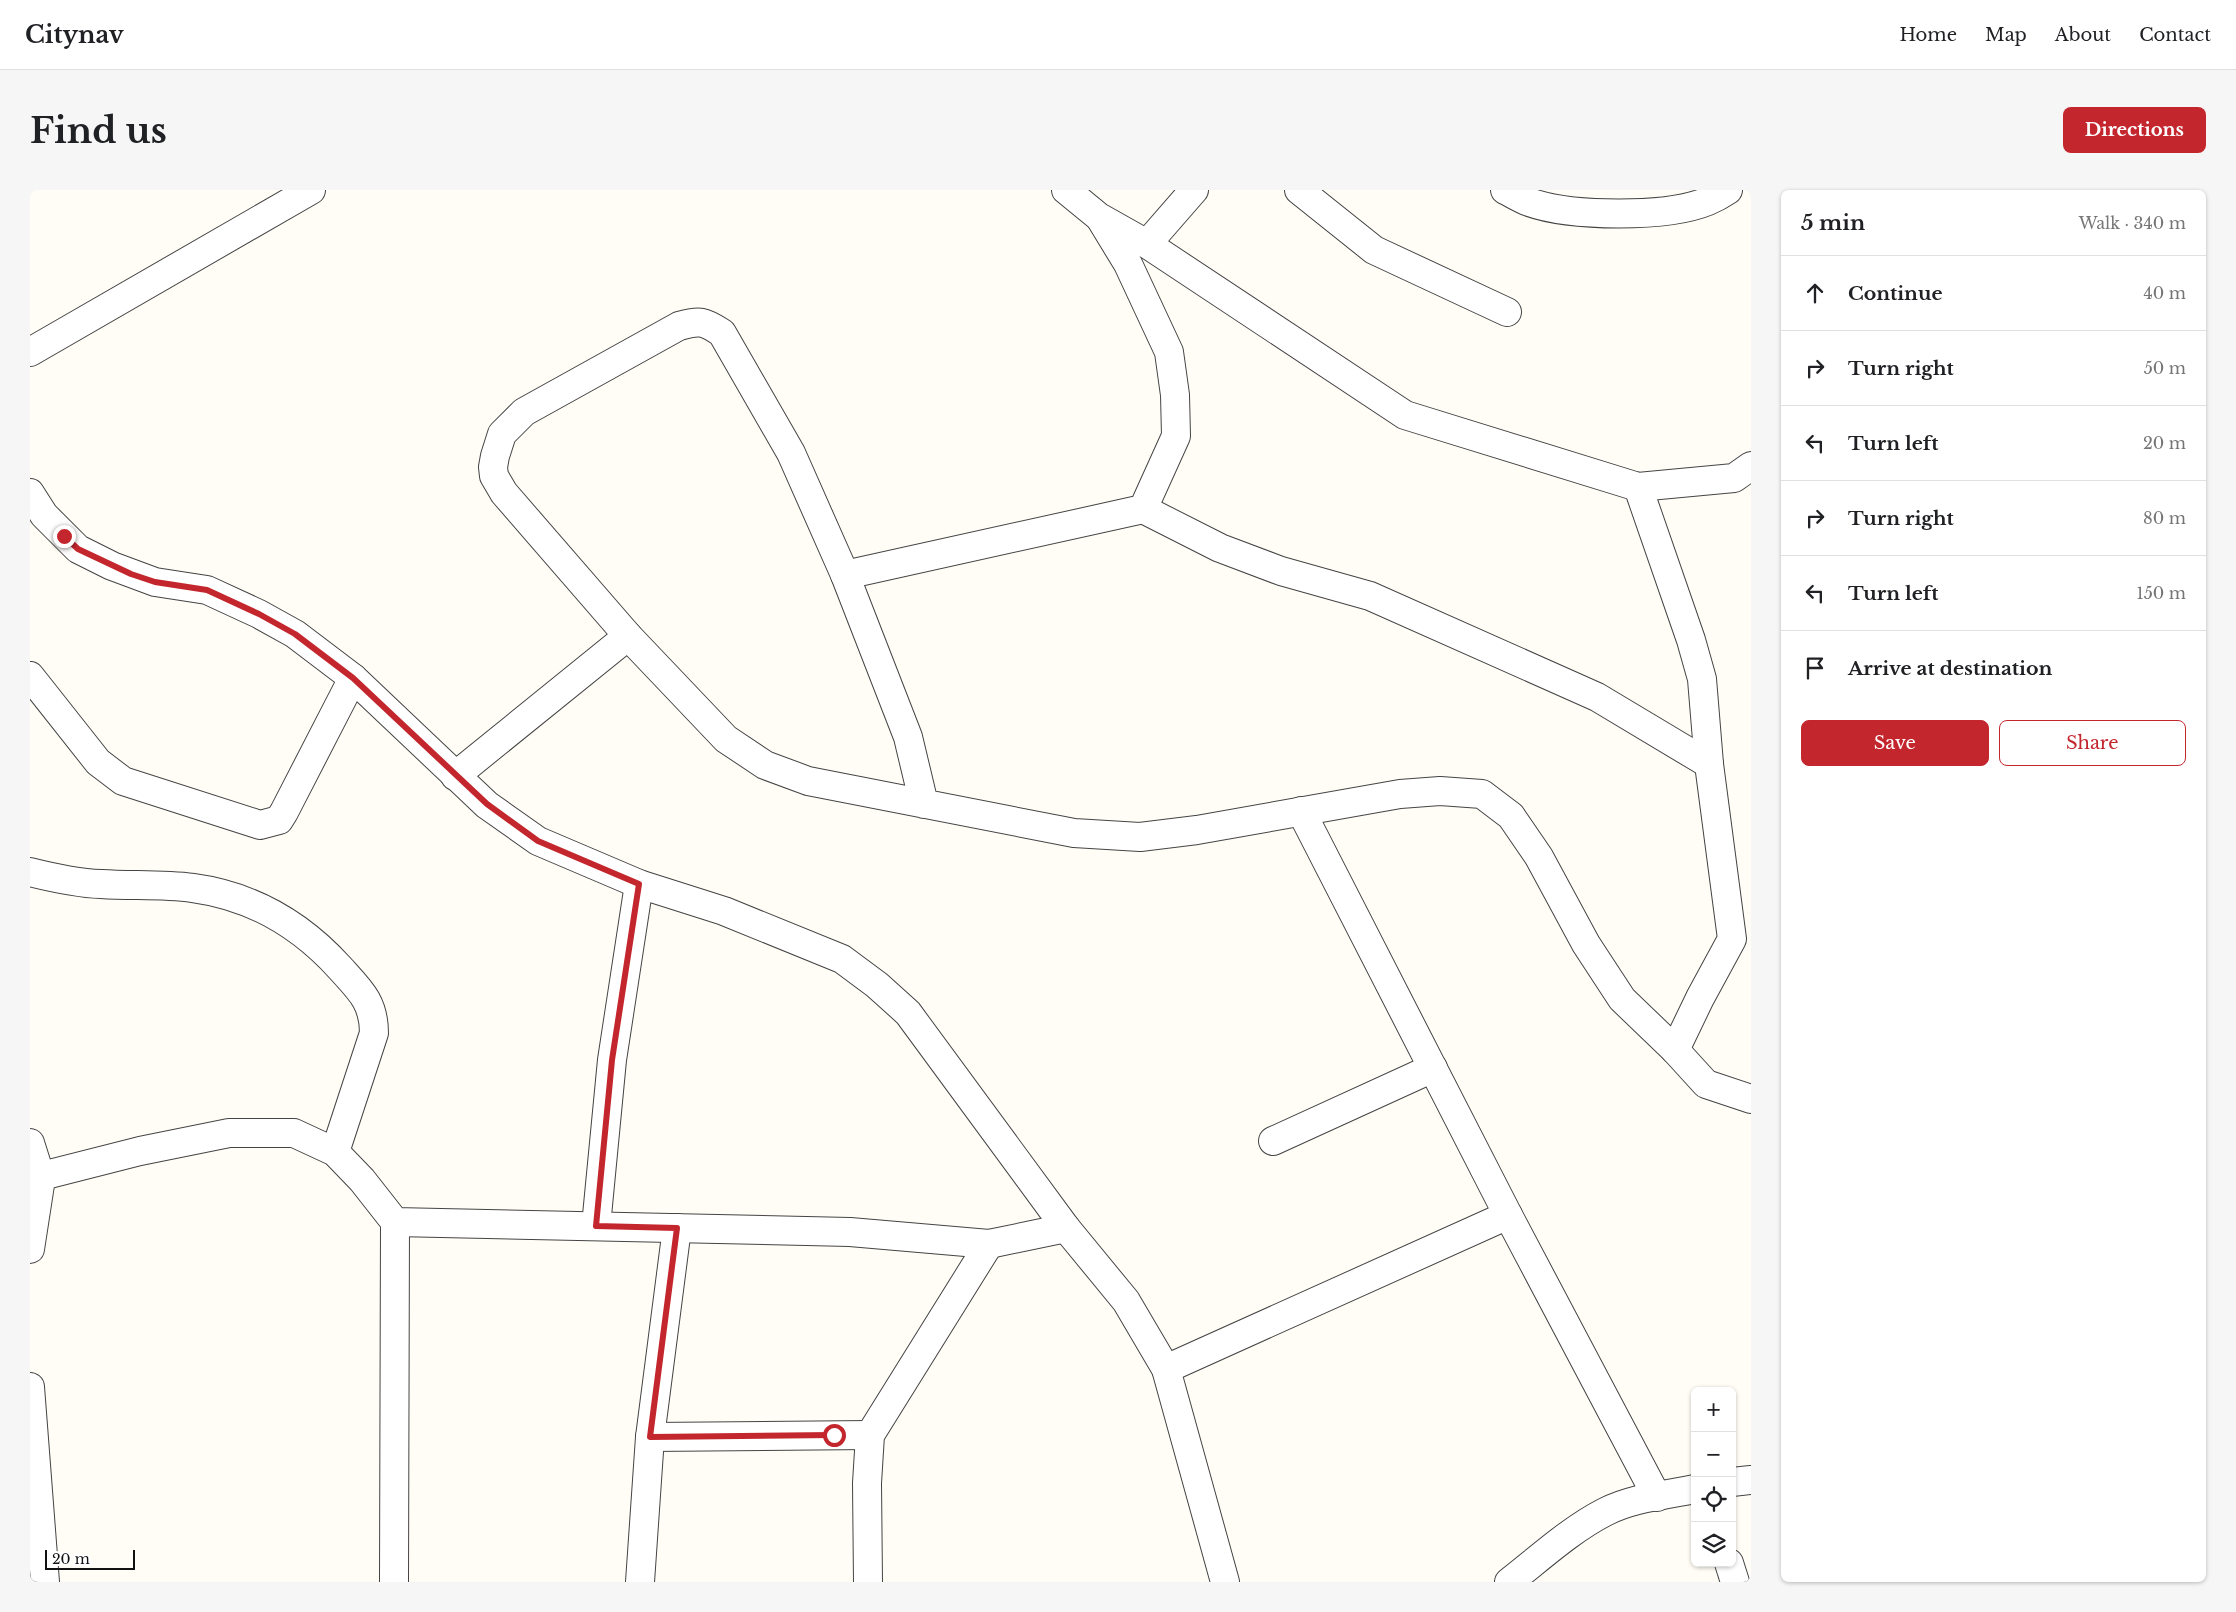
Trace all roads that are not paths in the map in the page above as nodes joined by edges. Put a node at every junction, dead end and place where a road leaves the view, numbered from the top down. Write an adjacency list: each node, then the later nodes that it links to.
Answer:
1 (311, 190): 10 (street)
2 (1066, 190): 7 (street)
3 (1194, 190): 8 (street)
4 (1299, 190): 9 (street)
5 (1505, 190): 6 (street)
6 (1728, 190)
7 (1099, 217): 8 (street); 14 (street)
8 (1146, 244): 12 (street)
9 (1507, 312)
10 (30, 352)
11 (1751, 466): 12 (street)
12 (1638, 487): 19 (street)
13 (30, 493): 18 (street)
14 (1143, 509): 15 (street); 19 (street)
15 (845, 575): 16 (street); 21 (street)
16 (628, 636): 20 (street); 21 (street)
17 (30, 676): 18 (street)
18 (353, 678): 20 (street)
19 (1709, 764): 25 (street)
20 (455, 776): 24 (street)
21 (924, 804): 22 (street)
22 (1301, 811): 26 (street); 27 (street)
23 (30, 872): 31 (street)
24 (639, 884): 35 (street); 37 (street)
25 (1741, 936): 26 (street)
26 (1675, 1050): 28 (street)
27 (1433, 1068): 29 (street); 33 (street)
28 (1751, 1099)
29 (1273, 1141)
30 (30, 1143): 32 (street)
31 (335, 1152): 32 (street); 34 (street)
32 (36, 1178): 39 (street)
33 (1508, 1215): 40 (street); 47 (street)
34 (395, 1222): 35 (street); 50 (street)
35 (596, 1226): 36 (street)
36 (677, 1228): 38 (street); 43 (street)
37 (1066, 1228): 38 (street); 40 (street)
38 (989, 1244): 42 (street)
39 (30, 1248)
40 (1166, 1369): 53 (street)
41 (30, 1387): 49 (street)
42 (870, 1435): 43 (street); 52 (street)
43 (650, 1437): 51 (street)
44 (1751, 1480): 45 (street)
45 (1736, 1482)
46 (1691, 1490): 47 (street)
47 (1657, 1497): 54 (street)
48 (1730, 1567): 55 (street)
49 (46, 1582)
50 (394, 1582)
51 (640, 1582)
52 (868, 1582)
53 (1224, 1582)
54 (1509, 1582)
55 (1734, 1582)

